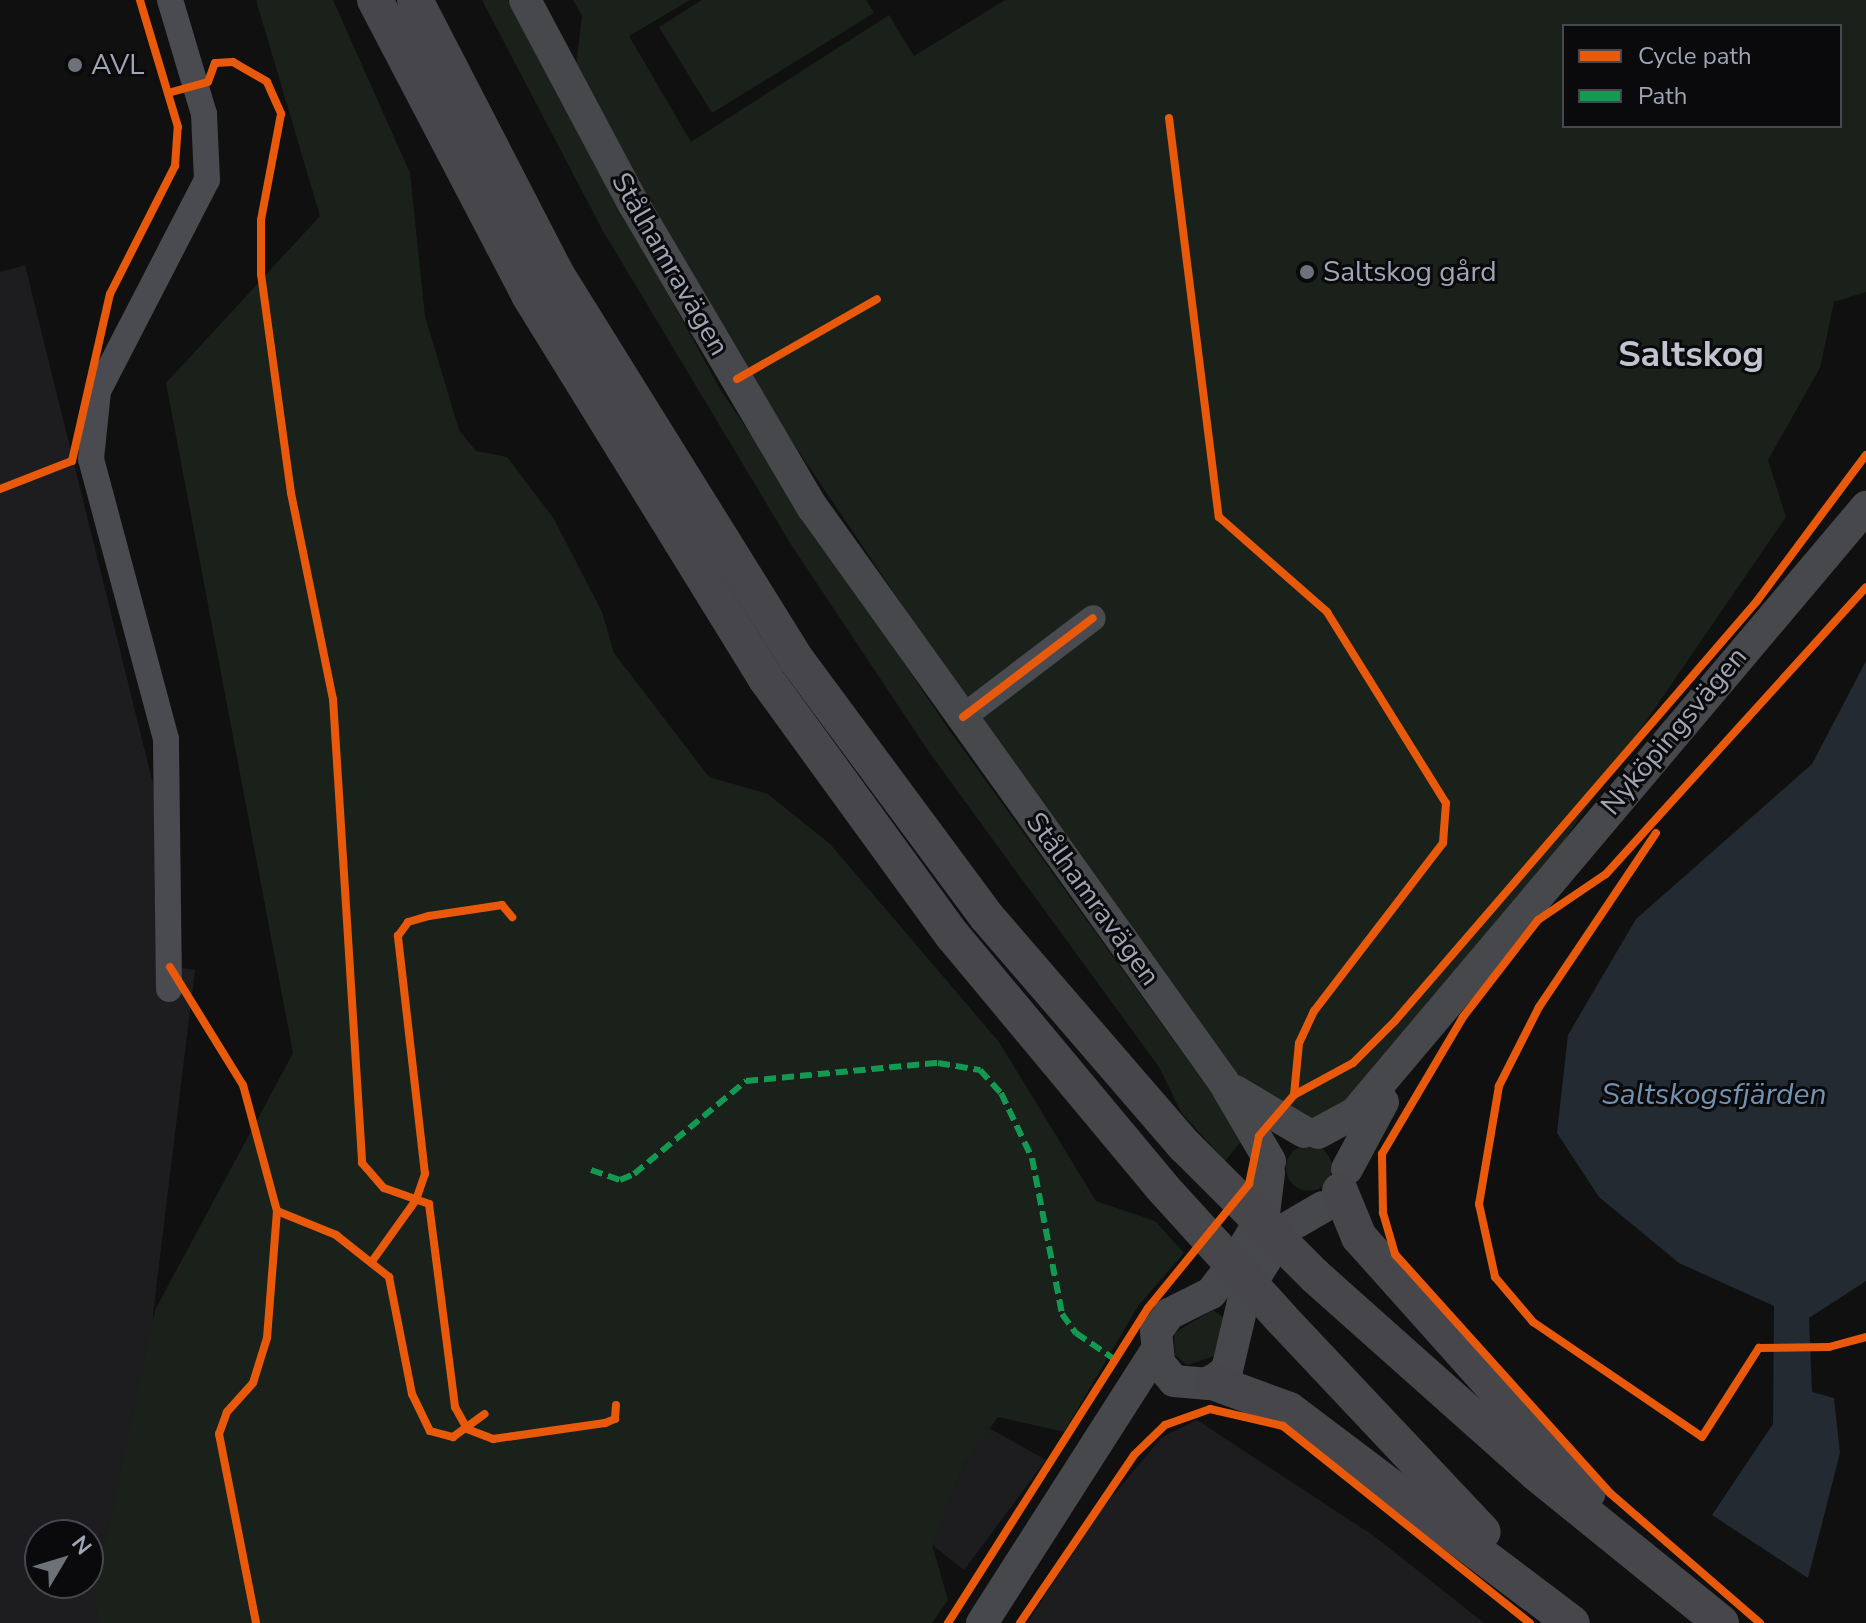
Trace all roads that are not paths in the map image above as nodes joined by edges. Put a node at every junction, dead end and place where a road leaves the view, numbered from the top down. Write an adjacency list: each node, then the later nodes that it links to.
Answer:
1 (170, 0): 9 (street)
2 (375, 0): 20 (highway, bridge)
3 (415, 0): 18 (highway, bridge)
4 (525, 0): 7 (main road, Stålhamravägen)
5 (1866, 507): 8 (main road, Nyköpingsvägen)
6 (1093, 618): 7 (street)
7 (963, 717): 10 (main road, Stålhamravägen)
8 (1484, 956): 11 (main road, Nyköpingsvägen); 13 (main road, Nyköpingsvägen)
9 (169, 989)
10 (1223, 1081): 11 (main road, Stålhamravägen); 12 (main road, Stålhamravägen)
11 (1311, 1132): 12 (main road); 13 (main road)
12 (1269, 1167): 13 (main road); 14 (main road)
13 (1344, 1188): 16 (main road); 18 (highway)
14 (1155, 1352): 15 (main road); 17 (main road)
15 (1174, 1381): 16 (main road); 17 (main road)
16 (1213, 1382): 20 (highway)
17 (1086, 1470): 19 (main road)
18 (1667, 1580): 21 (highway)
19 (982, 1623)
20 (1572, 1623)
21 (1721, 1623)

